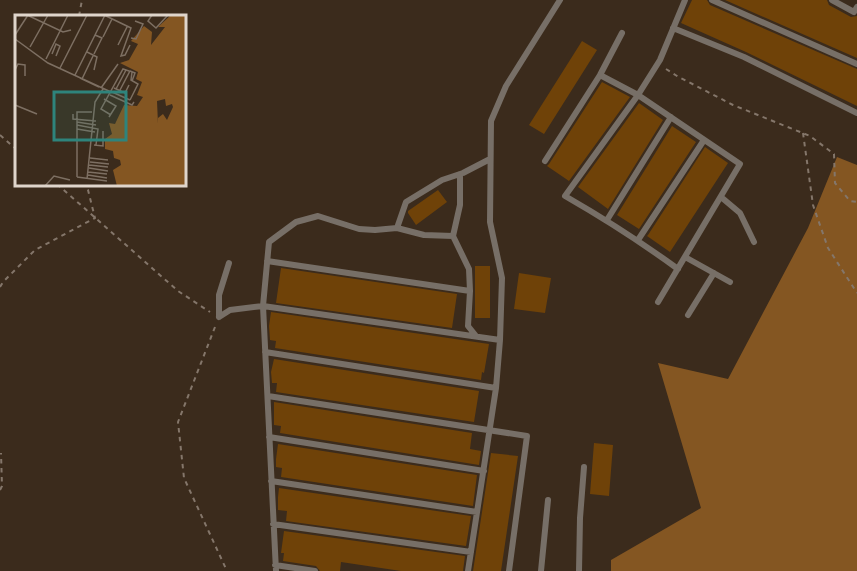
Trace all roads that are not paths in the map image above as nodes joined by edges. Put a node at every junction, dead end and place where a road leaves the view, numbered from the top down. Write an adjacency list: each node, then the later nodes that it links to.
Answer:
1 (560, 0): 14 (lane)
2 (685, 0): 6 (lane)
3 (712, 0): 8 (lane)
4 (832, 0): 5 (lane)
5 (857, 7)
6 (673, 28): 10 (lane); 11 (lane)
7 (622, 33): 9 (lane)
8 (857, 64)
9 (600, 75): 10 (lane); 15 (lane)
10 (639, 95): 12 (lane); 18 (lane)
11 (857, 112)
12 (671, 117): 13 (lane); 18 (lane)
13 (704, 140): 17 (lane); 21 (lane)
14 (490, 159): 16 (lane); 34 (lane)
15 (545, 161)
16 (460, 174): 19 (lane); 20 (lane)
17 (721, 197): 22 (lane); 23 (lane)
18 (608, 220): 21 (lane)
19 (397, 228): 20 (lane); 24 (lane)
20 (453, 236): 29 (lane)
21 (638, 240): 26 (lane)
22 (754, 242)
23 (685, 257): 26 (lane); 27 (lane)
24 (267, 261): 29 (lane); 31 (lane)
25 (229, 263): 31 (lane)
26 (678, 269): 30 (lane)
27 (714, 273): 28 (lane); 32 (lane)
28 (730, 282)
29 (470, 291): 33 (lane)
30 (658, 302)
31 (263, 306): 33 (lane); 35 (lane)
32 (688, 315)
33 (476, 337): 34 (lane)
34 (500, 340): 36 (lane)
35 (265, 352): 36 (lane); 37 (lane)
36 (496, 388): 38 (lane)
37 (267, 396): 38 (lane); 39 (lane)
38 (490, 430): 41 (lane); 50 (lane)
39 (269, 437): 41 (lane); 42 (lane)
40 (584, 467): 52 (lane)
41 (483, 471): 44 (lane)
42 (271, 481): 44 (lane); 45 (lane)
43 (548, 500): 51 (lane)
44 (477, 512): 46 (lane)
45 (273, 524): 46 (lane); 47 (lane)
46 (471, 552): 49 (lane)
47 (275, 568): 48 (lane)
48 (315, 571)
49 (468, 571)
50 (509, 571)
51 (541, 571)
52 (579, 571)

